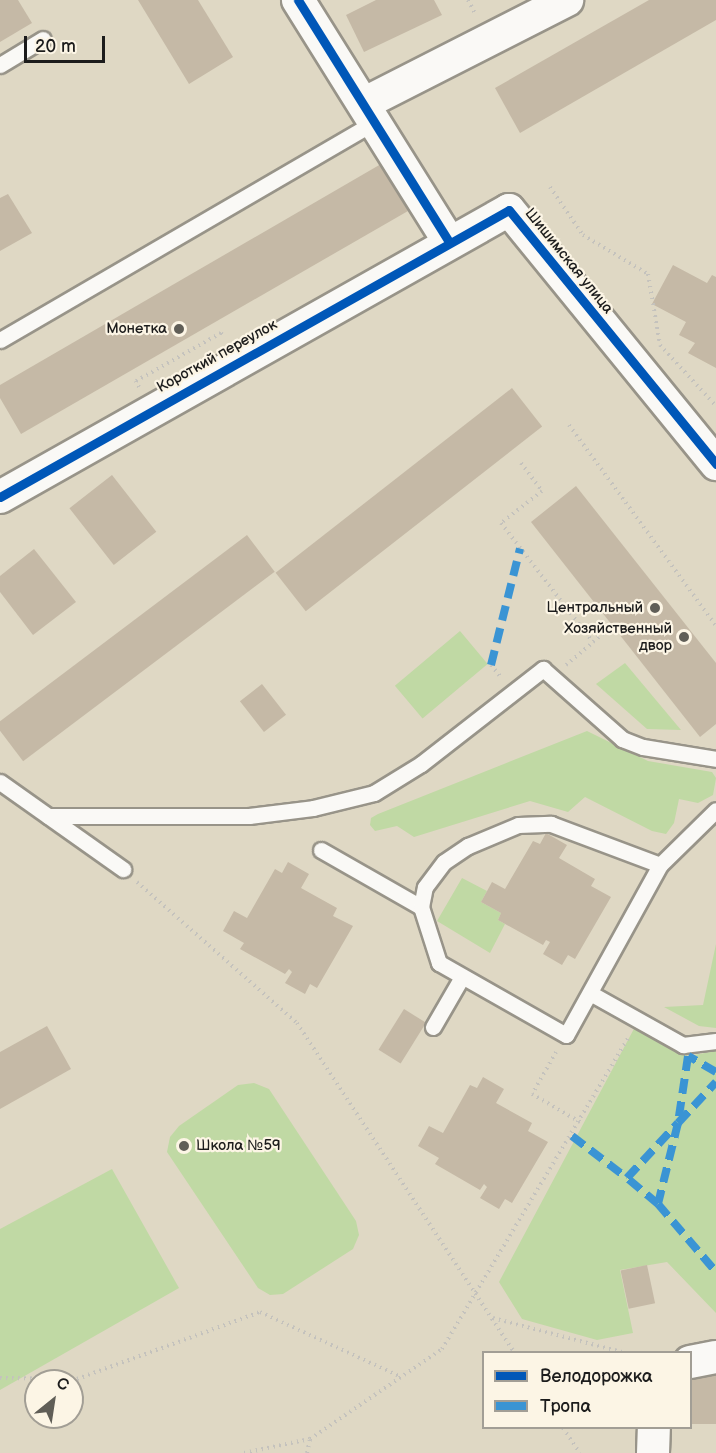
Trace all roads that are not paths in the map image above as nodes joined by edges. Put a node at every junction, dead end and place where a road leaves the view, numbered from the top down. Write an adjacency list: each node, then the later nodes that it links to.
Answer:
1 (298, 0): 5 (street)
2 (567, 0): 5 (street)
3 (43, 39): 4 (lane)
4 (0, 66)
5 (370, 112): 6 (street); 7 (lane)
6 (449, 242): 8 (street, Шишимская улица); 9 (street, Короткий переулок)
7 (0, 340)
8 (716, 464)
9 (0, 497)
10 (716, 759): 13 (lane)
11 (0, 782): 13 (lane)
12 (716, 810): 15 (lane)
13 (48, 816): 16 (lane)
14 (321, 850): 17 (lane)
15 (660, 865): 17 (lane); 19 (lane)
16 (123, 869)
17 (421, 907): 18 (lane)
18 (462, 978): 19 (lane); 20 (lane)
19 (590, 993): 21 (lane)
20 (432, 1028)
21 (716, 1041)
22 (716, 1357): 23 (street)
23 (692, 1362)
24 (654, 1429): 25 (street)
25 (653, 1453)

